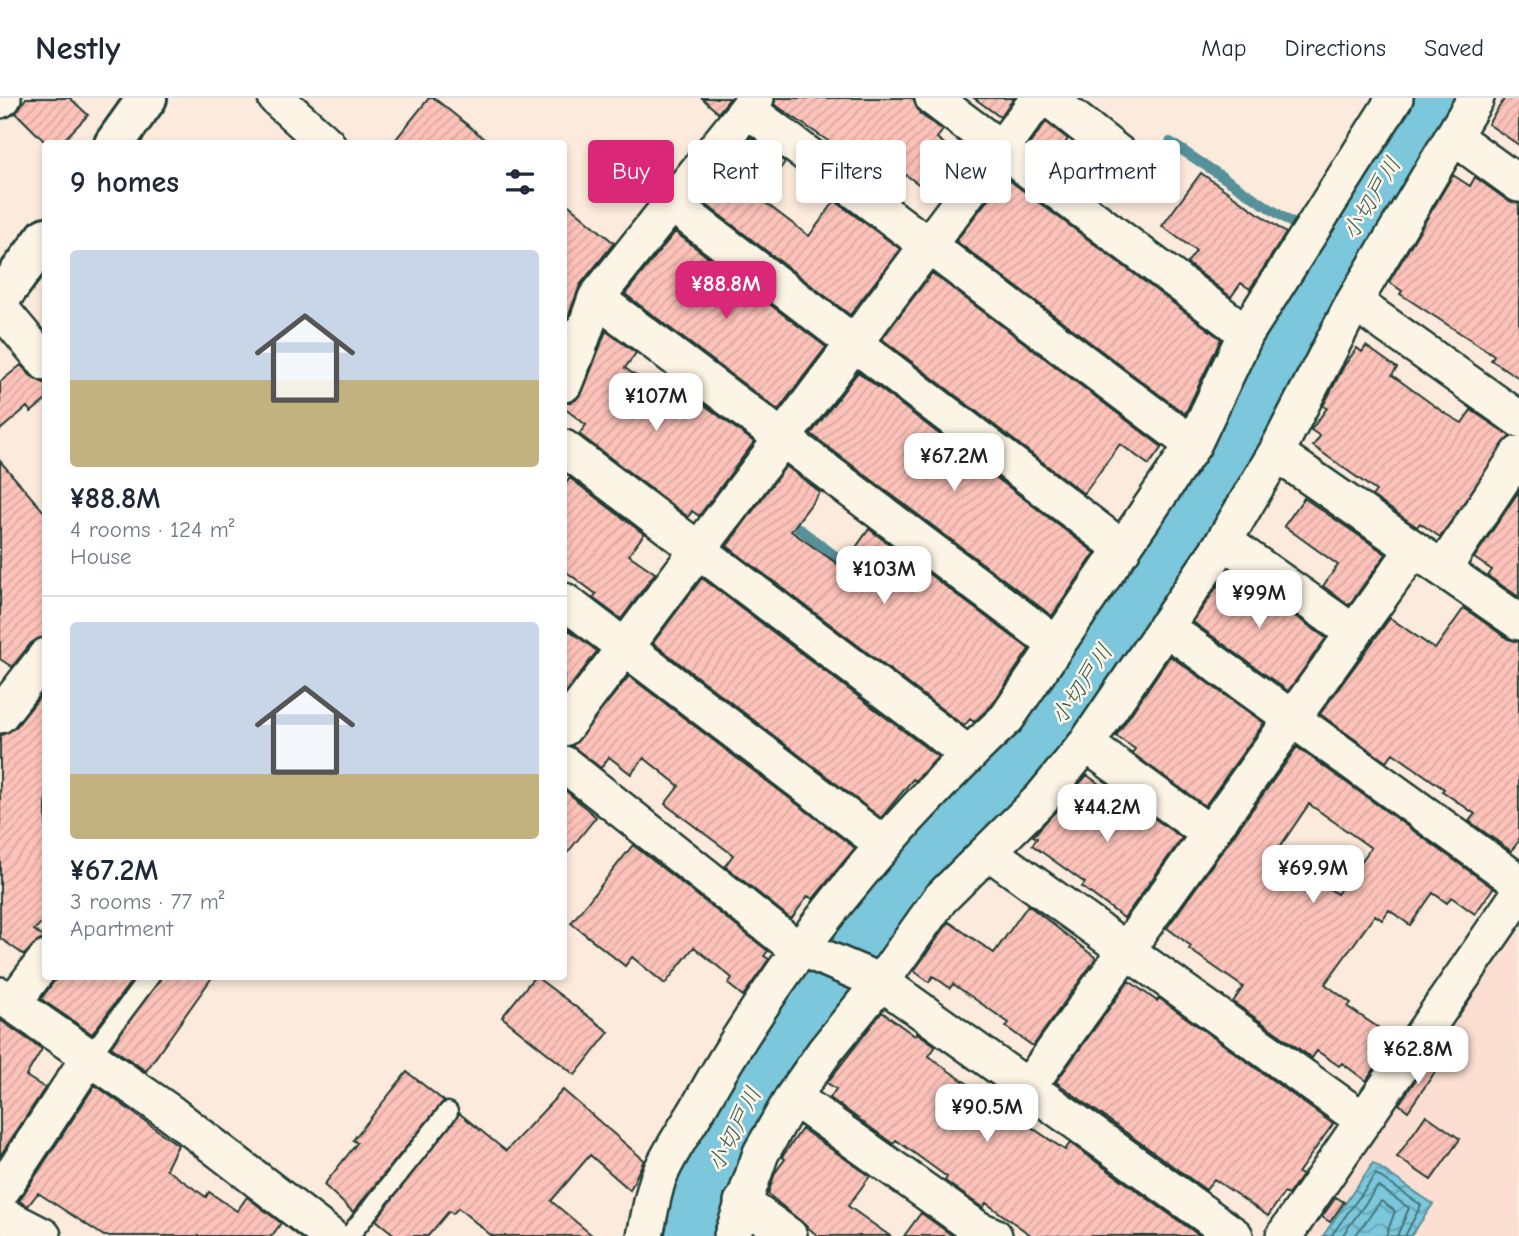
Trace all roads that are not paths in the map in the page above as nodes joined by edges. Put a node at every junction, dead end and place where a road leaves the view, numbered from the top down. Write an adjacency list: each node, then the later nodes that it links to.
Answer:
1 (147, 98): 10 (street)
2 (276, 98): 11 (street)
3 (933, 98): 12 (street)
4 (1039, 98): 13 (street)
5 (1048, 98): 14 (street)
6 (1395, 98): 25 (street)
7 (1476, 98): 9 (street)
8 (752, 103): 18 (street); 20 (street)
9 (1454, 137): 16 (street); 23 (street)
10 (117, 140)
11 (323, 140)
12 (988, 140)
13 (1007, 140)
14 (1101, 140)
15 (1011, 157): 25 (street)
16 (1519, 184)
17 (960, 203): 20 (street)
18 (672, 204): 21 (street); 27 (street)
19 (42, 242): 22 (street)
20 (928, 245): 27 (street); 32 (street)
21 (596, 298): 26 (street); 31 (street)
22 (0, 299)
23 (1354, 302): 30 (street); 34 (street)
24 (0, 308): 28 (street)
25 (1246, 333): 32 (street)
26 (571, 343): 29 (street)
27 (854, 343): 31 (street); 38 (street)
28 (42, 358)
29 (567, 366)
30 (1519, 419)
31 (782, 438): 37 (street); 45 (street)
32 (1193, 445): 38 (street)
33 (567, 450): 37 (street)
34 (1276, 453): 36 (street); 39 (street)
35 (1519, 454): 40 (street)
36 (1224, 541): 43 (street); 44 (street)
37 (699, 548): 46 (street); 52 (street)
38 (1123, 549): 45 (street)
39 (1414, 549): 40 (street); 44 (street)
40 (1443, 569): 42 (street)
41 (567, 603): 46 (street)
42 (1519, 622)
43 (1165, 627): 49 (street); 51 (street)
44 (1354, 633): 49 (street)
45 (1057, 645): 52 (street)
46 (624, 648): 50 (street); 55 (street)
47 (42, 661): 48 (street)
48 (0, 715)
49 (1293, 718): 54 (street); 57 (street)
50 (567, 724)
51 (1086, 744): 54 (street); 56 (street)
52 (968, 754): 55 (street)
53 (567, 766): 59 (street)
54 (1210, 834): 60 (street)
55 (884, 845): 59 (street)
56 (989, 852): 60 (street); 62 (street)
57 (1519, 882)
58 (1519, 894): 69 (street)
59 (805, 951): 62 (street); 77 (street)
60 (1126, 951): 66 (street); 69 (street)
61 (42, 964): 64 (street)
62 (874, 979): 66 (street); 67 (street)
63 (147, 980): 65 (lane)
64 (7, 999): 65 (street)
65 (90, 1056): 70 (street); 73 (street)
66 (1028, 1087): 80 (street)
67 (793, 1097): 71 (street); 74 (street)
68 (448, 1112): 76 (lane)
69 (1363, 1120): 81 (street)
70 (0, 1193)
71 (742, 1202): 78 (street); 79 (street)
72 (0, 1214): 75 (street)
73 (315, 1232)
74 (982, 1234)
75 (43, 1236)
76 (349, 1236)
77 (645, 1236)
78 (732, 1236)
79 (789, 1236)
80 (1235, 1236)
81 (1284, 1236)

